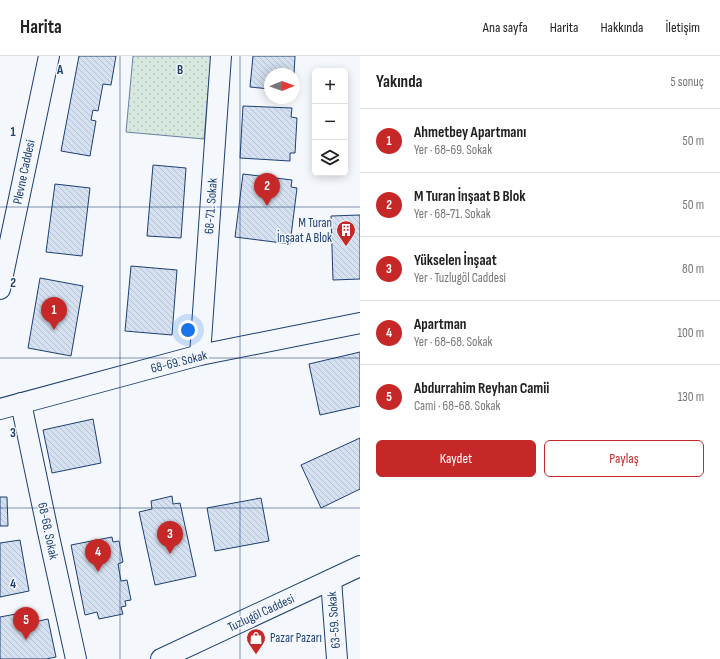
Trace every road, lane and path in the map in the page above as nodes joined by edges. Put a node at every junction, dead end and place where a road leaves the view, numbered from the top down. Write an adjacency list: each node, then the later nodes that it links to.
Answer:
1 (49, 56): 3 (street, Plevne Caddesi)
2 (221, 56): 5 (street, 68-71. Sokak)
3 (0, 289)
4 (360, 323): 5 (street, 68-69. Sokak)
5 (200, 355): 6 (street, 68-69. Sokak)
6 (21, 403): 7 (street, 68-69. Sokak); 10 (street, 68-68. Sokak)
7 (0, 409)
8 (360, 566): 9 (street, Tuzlugöl Caddesi)
9 (331, 580): 11 (street, Tuzlugöl Caddesi); 12 (street, 63-59. Sokak)
10 (76, 659)
11 (161, 659)
12 (337, 659)

